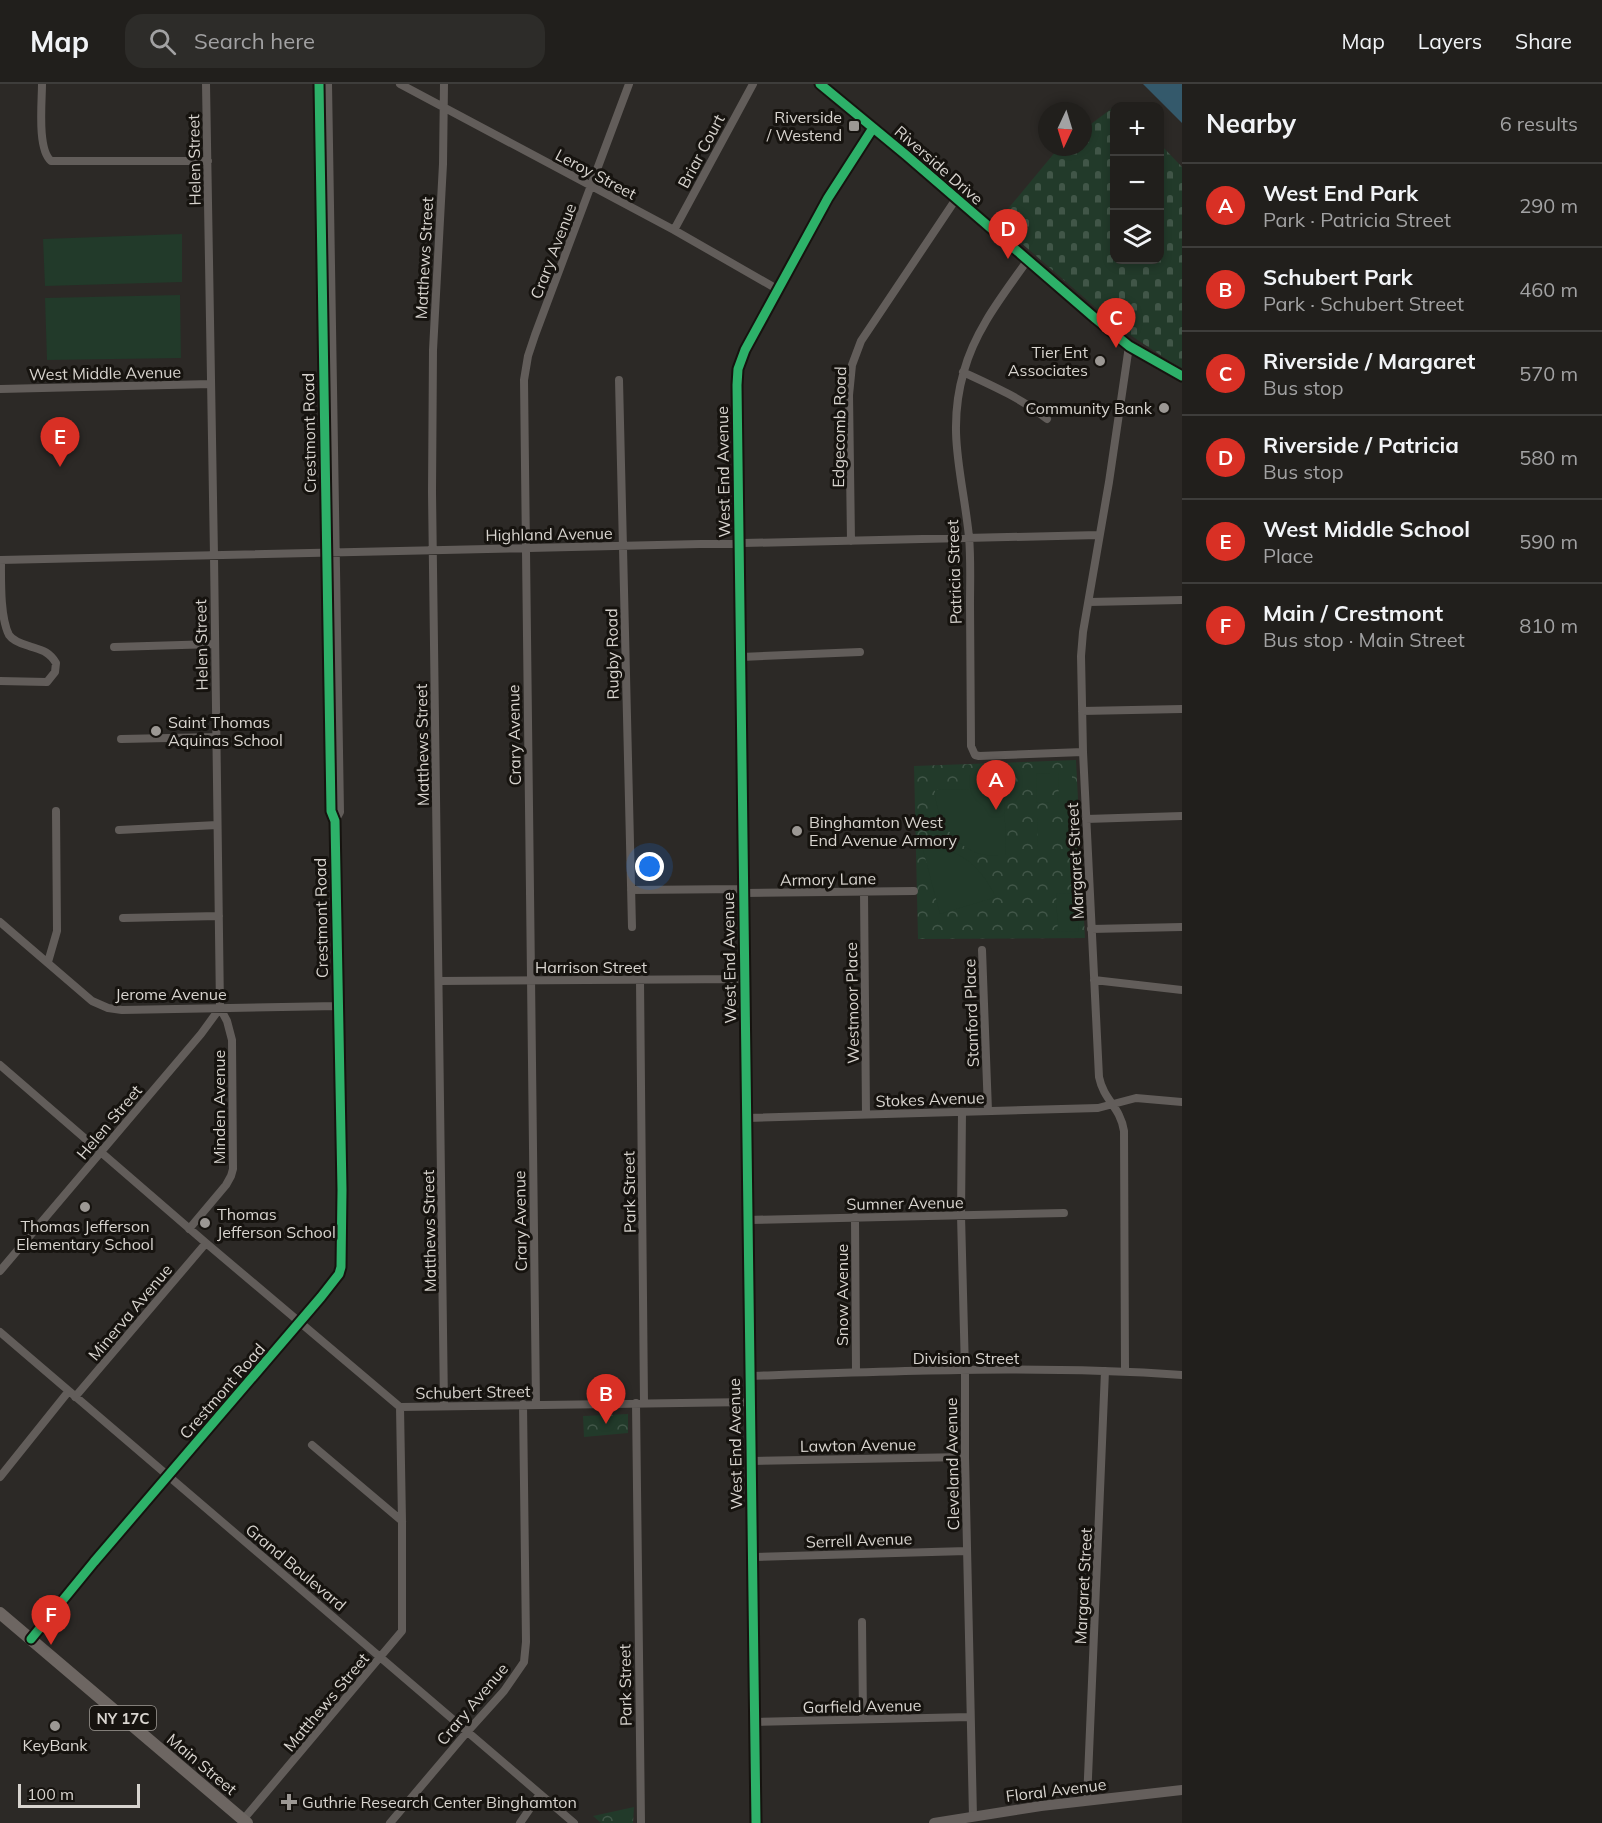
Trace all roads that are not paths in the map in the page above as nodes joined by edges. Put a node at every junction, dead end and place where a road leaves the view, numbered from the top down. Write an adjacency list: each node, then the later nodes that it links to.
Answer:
1 (42, 84): 12 (street)
2 (206, 84): 12 (street, Helen Street)
3 (319, 84): 18 (street, Crestmont Road)
4 (328, 84): 19 (street, Crestmont Road)
5 (400, 84): 10 (street, Leroy Street)
6 (444, 84): 10 (street, Matthews Street)
7 (628, 84): 13 (street, Crary Avenue)
8 (753, 84): 15 (street, Briar Court)
9 (820, 84): 11 (main road, Riverside Drive)
10 (444, 107): 13 (street, Leroy Street); 35 (street, Matthews Street)
11 (873, 128): 14 (main road, Riverside Drive); 17 (street, West End Avenue)
12 (208, 161): 24 (street, Helen Street)
13 (591, 187): 15 (street, Leroy Street); 34 (street, Crary Avenue)
14 (956, 199): 16 (main road, Riverside Drive); 31 (street, Edgecomb Road)
15 (674, 230): 17 (street, Leroy Street)
16 (1027, 261): 20 (main road, Riverside Drive); 21 (street, Patricia Street)
17 (777, 290): 32 (street, West End Avenue)
18 (322, 301): 19 (street); 28 (street, Crestmont Road)
19 (332, 301): 27 (street, Crestmont Road)
20 (1129, 346): 22 (main road, Riverside Drive); 29 (street, Margaret Street)
21 (963, 372): 26 (street); 30 (street, Patricia Street)
22 (1182, 376)
23 (619, 380): 33 (street, Rugby Road)
24 (211, 384): 25 (street, West Middle Avenue); 38 (street, Helen Street)
25 (0, 389)
26 (1047, 419)
27 (334, 421): 28 (street); 36 (street, Crestmont Road)
28 (324, 422): 37 (street, Crestmont Road)
29 (1099, 535): 30 (street, Highland Avenue); 41 (street, Margaret Street)
30 (969, 538): 31 (street, Highland Avenue); 51 (street, Patricia Street)
31 (851, 541): 32 (street, Highland Avenue)
32 (739, 543): 33 (street, Highland Avenue); 45 (street, West End Avenue)
33 (623, 546): 34 (street, Highland Avenue); 58 (street, Rugby Road)
34 (525, 548): 35 (street, Highland Avenue); 74 (street, Crary Avenue)
35 (433, 550): 36 (street, Highland Avenue); 73 (street, Matthews Street)
36 (336, 552): 37 (street, Highland Avenue); 55 (street, Crestmont Road)
37 (326, 553): 38 (street, Highland Avenue); 55 (street, Crestmont Road)
38 (214, 556): 39 (street, Highland Avenue); 42 (street, Helen Street)
39 (1, 560): 46 (street)
40 (1182, 600): 41 (street)
41 (1089, 602): 48 (street, Margaret Street)
42 (215, 644): 43 (street); 49 (street, Helen Street)
43 (114, 647)
44 (860, 652): 45 (street)
45 (741, 657): 59 (street, West End Avenue)
46 (0, 681)
47 (1182, 709): 48 (street)
48 (1082, 711): 51 (street, Margaret Street)
49 (216, 737): 50 (street); 56 (street, Helen Street)
50 (121, 739)
51 (1083, 752): 54 (street, Margaret Street)
52 (56, 811): 69 (street)
53 (1182, 816): 54 (street)
54 (1086, 819): 67 (street, Margaret Street)
55 (335, 821): 76 (street, Crestmont Road)
56 (217, 825): 57 (street); 62 (street, Helen Street)
57 (119, 830)
58 (631, 890): 59 (street, Armory Lane); 65 (street, Rugby Road)
59 (743, 891): 61 (street, Armory Lane); 70 (street, West End Avenue)
60 (914, 891): 61 (street, Armory Lane)
61 (864, 892): 83 (street, Westmoor Place)
62 (219, 916): 63 (street); 77 (street, Helen Street)
63 (123, 918)
64 (0, 922): 69 (street, Jerome Avenue)
65 (632, 927)
66 (1182, 927): 67 (street)
67 (1091, 929): 72 (street, Margaret Street)
68 (982, 950): 81 (street, Stanford Place)
69 (48, 962): 77 (street, Jerome Avenue)
70 (744, 979): 71 (street, Harrison Street); 84 (street, West End Avenue)
71 (640, 980): 74 (street, Harrison Street); 103 (street, Park Street)
72 (1094, 980): 75 (street); 80 (street, Margaret Street)
73 (439, 981): 74 (street, Harrison Street); 106 (street, Matthews Street)
74 (530, 981): 105 (street, Crary Avenue)
75 (1182, 990)
76 (338, 1006): 77 (street, Jerome Avenue); 93 (street, Crestmont Road)
77 (220, 1008): 85 (street, Helen Street); 90 (street, Minden Avenue)
78 (1, 1068): 85 (street, Schubert Street)
79 (1182, 1102): 80 (street, Stokes Avenue)
80 (1113, 1104): 81 (street, Stokes Avenue); 97 (street, Margaret Street)
81 (988, 1111): 82 (street, Stokes Avenue)
82 (962, 1112): 83 (street, Stokes Avenue); 87 (street, Cleveland Avenue)
83 (867, 1114): 84 (street, Stokes Avenue)
84 (747, 1118): 89 (street, West End Avenue)
85 (100, 1153): 90 (street, Schubert Street); 92 (street, Helen Street)
86 (1064, 1213): 87 (street, Sumner Avenue)
87 (961, 1215): 88 (street, Sumner Avenue); 95 (street, Cleveland Avenue)
88 (855, 1217): 89 (street, Sumner Avenue); 98 (street, Snow Avenue)
89 (747, 1220): 100 (street, West End Avenue)
90 (189, 1229): 91 (street, Schubert Street)
91 (206, 1243): 93 (street, Schubert Street); 101 (street, Minerva Avenue)
92 (0, 1271)
93 (300, 1322): 107 (street, Schubert Street); 111 (street, Crestmont Road)
94 (0, 1332): 101 (street, Grand Boulevard)
95 (965, 1371): 96 (street, Division Street); 98 (street, Division Street); 109 (street, Cleveland Avenue)
96 (1106, 1371): 97 (street, Division Street); 126 (street, Margaret Street)
97 (1125, 1371): 99 (street, Division Street)
98 (856, 1372): 100 (street, Division Street)
99 (1182, 1375)
100 (749, 1376): 102 (street, West End Avenue)
101 (71, 1395): 111 (street, Grand Boulevard); 112 (street, Minerva Avenue)
102 (750, 1402): 103 (street, Schubert Street); 110 (street, West End Avenue)
103 (640, 1403): 105 (street, Schubert Street); 133 (street, Park Street)
104 (524, 1404): 105 (street, Schubert Street); 106 (street, Schubert Street); 123 (street, Crary Avenue)
105 (536, 1404)
106 (444, 1406): 107 (street, Schubert Street)
107 (400, 1407): 113 (street, Matthews Street)
108 (312, 1444): 113 (street)
109 (965, 1457): 110 (street, Lawton Avenue); 114 (street, Cleveland Avenue)
110 (751, 1461): 115 (street, West End Avenue)
111 (168, 1476): 118 (street, Crestmont Road); 119 (street, Grand Boulevard)
112 (0, 1477)
113 (402, 1521): 119 (street, Matthews Street)
114 (967, 1551): 115 (street, Serrell Avenue); 120 (street, Cleveland Avenue)
115 (752, 1557): 122 (street, West End Avenue)
116 (0, 1613): 118 (main road, Main Street / NY 17C)
117 (862, 1622): 121 (street)
118 (31, 1639): 129 (main road, Main Street / NY 17C)
119 (381, 1658): 123 (street, Grand Boulevard); 129 (street, Matthews Street)
120 (970, 1717): 121 (street, Garfield Avenue); 127 (street, Cleveland Avenue)
121 (863, 1719): 122 (street, Garfield Avenue)
122 (754, 1722): 134 (street, West End Avenue)
123 (467, 1732): 125 (street, Grand Boulevard); 130 (street, Crary Avenue)
124 (1182, 1790): 126 (street, Floral Avenue)
125 (540, 1794): 131 (street); 132 (street, Grand Boulevard)
126 (1087, 1801): 128 (street, Floral Avenue)
127 (973, 1817): 128 (street, Floral Avenue); 135 (street, Floral Avenue)
128 (986, 1819)
129 (244, 1822)
130 (390, 1823)
131 (520, 1823)
132 (574, 1823)
133 (641, 1823)
134 (756, 1823)
135 (934, 1823)

